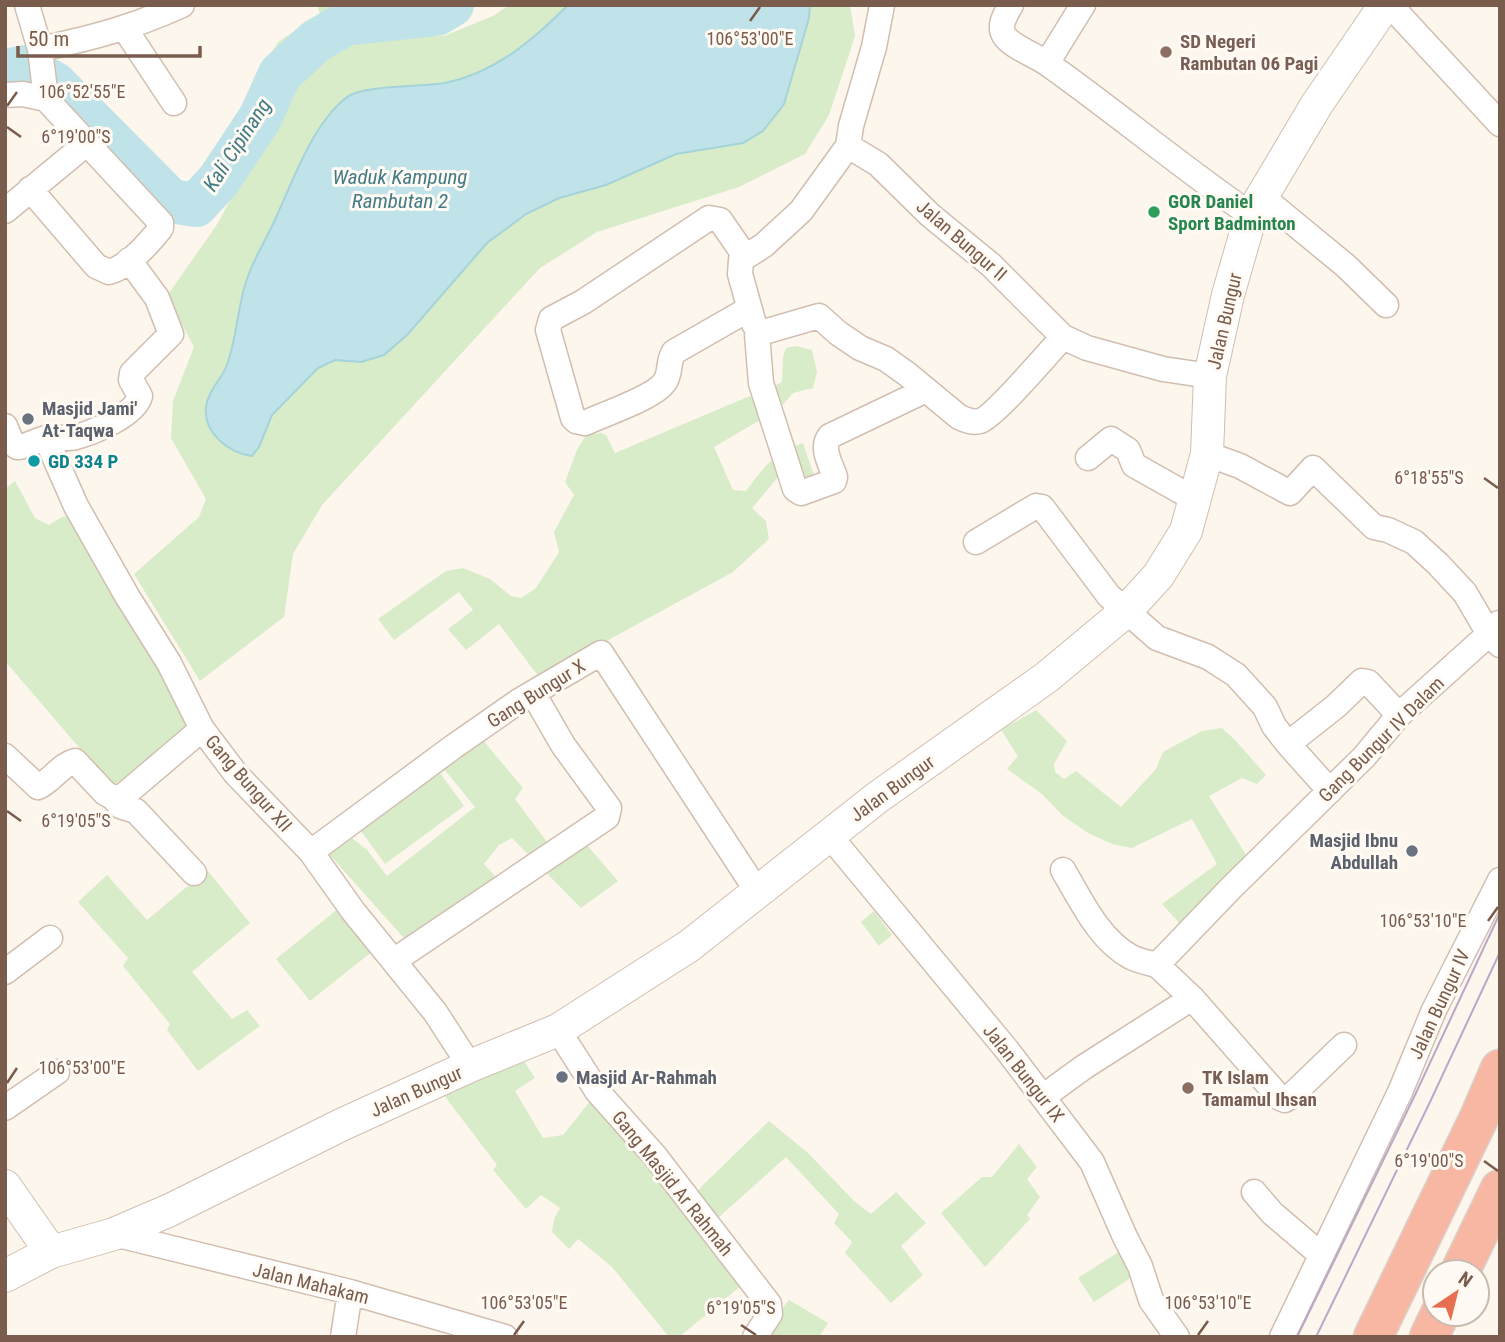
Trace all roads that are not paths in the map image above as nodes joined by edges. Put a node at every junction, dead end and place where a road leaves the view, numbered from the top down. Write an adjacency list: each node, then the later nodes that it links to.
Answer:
1 (27, 5): 9 (street)
2 (182, 5): 8 (street)
3 (883, 5): 15 (street)
4 (1011, 5): 10 (street)
5 (1083, 5): 10 (street)
6 (1385, 5): 17 (street, Jalan Bungur)
7 (1390, 5): 13 (street)
8 (125, 29): 9 (street); 12 (street)
9 (41, 54): 11 (street)
10 (1047, 62): 17 (street)
11 (30, 94): 14 (street)
12 (174, 103)
13 (1497, 115)
14 (86, 144): 16 (street); 20 (street)
15 (848, 146): 19 (street); 24 (street, Jalan Bungur II)
16 (30, 189): 18 (street); 20 (street)
17 (1256, 206): 21 (street); 25 (street, Jalan Bungur)
18 (5, 211)
19 (746, 256): 22 (street); 22 (street)
20 (129, 260): 28 (street)
21 (1386, 305)
22 (749, 309): 23 (street)
23 (757, 334): 26 (street); 26 (street)
24 (1063, 337): 25 (street, Jalan Bungur II); 26 (street)
25 (1210, 376): 29 (street, Jalan Bungur)
26 (926, 390)
27 (5, 426): 28 (street)
28 (46, 438): 37 (street, Gang Bungur XII)
29 (1207, 454): 31 (street, Jalan Bungur); 34 (street)
30 (1088, 458): 31 (street)
31 (1196, 500): 33 (street, Jalan Bungur)
32 (976, 542): 33 (street)
33 (1125, 612): 38 (street); 42 (street, Jalan Bungur)
34 (1496, 633): 36 (street, Gang Bungur IV Dalam)
35 (533, 693): 43 (street, Gang Bungur X); 47 (street, Gang Bungur X); 49 (street)
36 (1399, 715): 38 (street); 40 (street, Gang Bungur IV Dalam)
37 (202, 729): 41 (street); 43 (street, Gang Bungur XII)
38 (1288, 744): 40 (street)
39 (5, 756): 41 (street)
40 (1330, 792): 50 (street, Gang Bungur IV Dalam)
41 (114, 798): 45 (street)
42 (829, 835): 47 (street, Jalan Bungur); 58 (street, Jalan Bungur IX)
43 (311, 852): 49 (street, Gang Bungur XII)
44 (1063, 870): 50 (street)
45 (194, 873)
46 (1500, 880): 65 (street, Jalan Bungur IV)
47 (757, 891): 53 (street, Jalan Bungur)
48 (50, 938): 51 (street)
49 (395, 960): 55 (street, Gang Bungur XII)
50 (1157, 965): 52 (street)
51 (5, 972)
52 (1192, 998): 54 (street); 58 (street)
53 (558, 1030): 55 (street, Jalan Bungur); 71 (street, Gang Masjid Ar Rahmah)
54 (1344, 1045)
55 (470, 1066): 63 (street, Jalan Bungur)
56 (1500, 1069): 74 (highway)
57 (57, 1072): 59 (street)
58 (1044, 1096): 72 (street, Jalan Bungur IX)
59 (5, 1108)
60 (5, 1186): 64 (street)
61 (1500, 1189): 66 (highway)
62 (1254, 1192): 65 (street)
63 (114, 1234): 64 (street, Jalan Bungur); 68 (street, Jalan Mahakam)
64 (51, 1252): 67 (street, Jalan Bungur)
65 (1320, 1254): 73 (street, Jalan Bungur IV)
66 (1467, 1258)
67 (5, 1276)
68 (351, 1292): 69 (street); 70 (street, Jalan Mahakam)
69 (343, 1337)
70 (505, 1337)
71 (755, 1337)
72 (1177, 1337)
73 (1282, 1337)
74 (1373, 1337)

